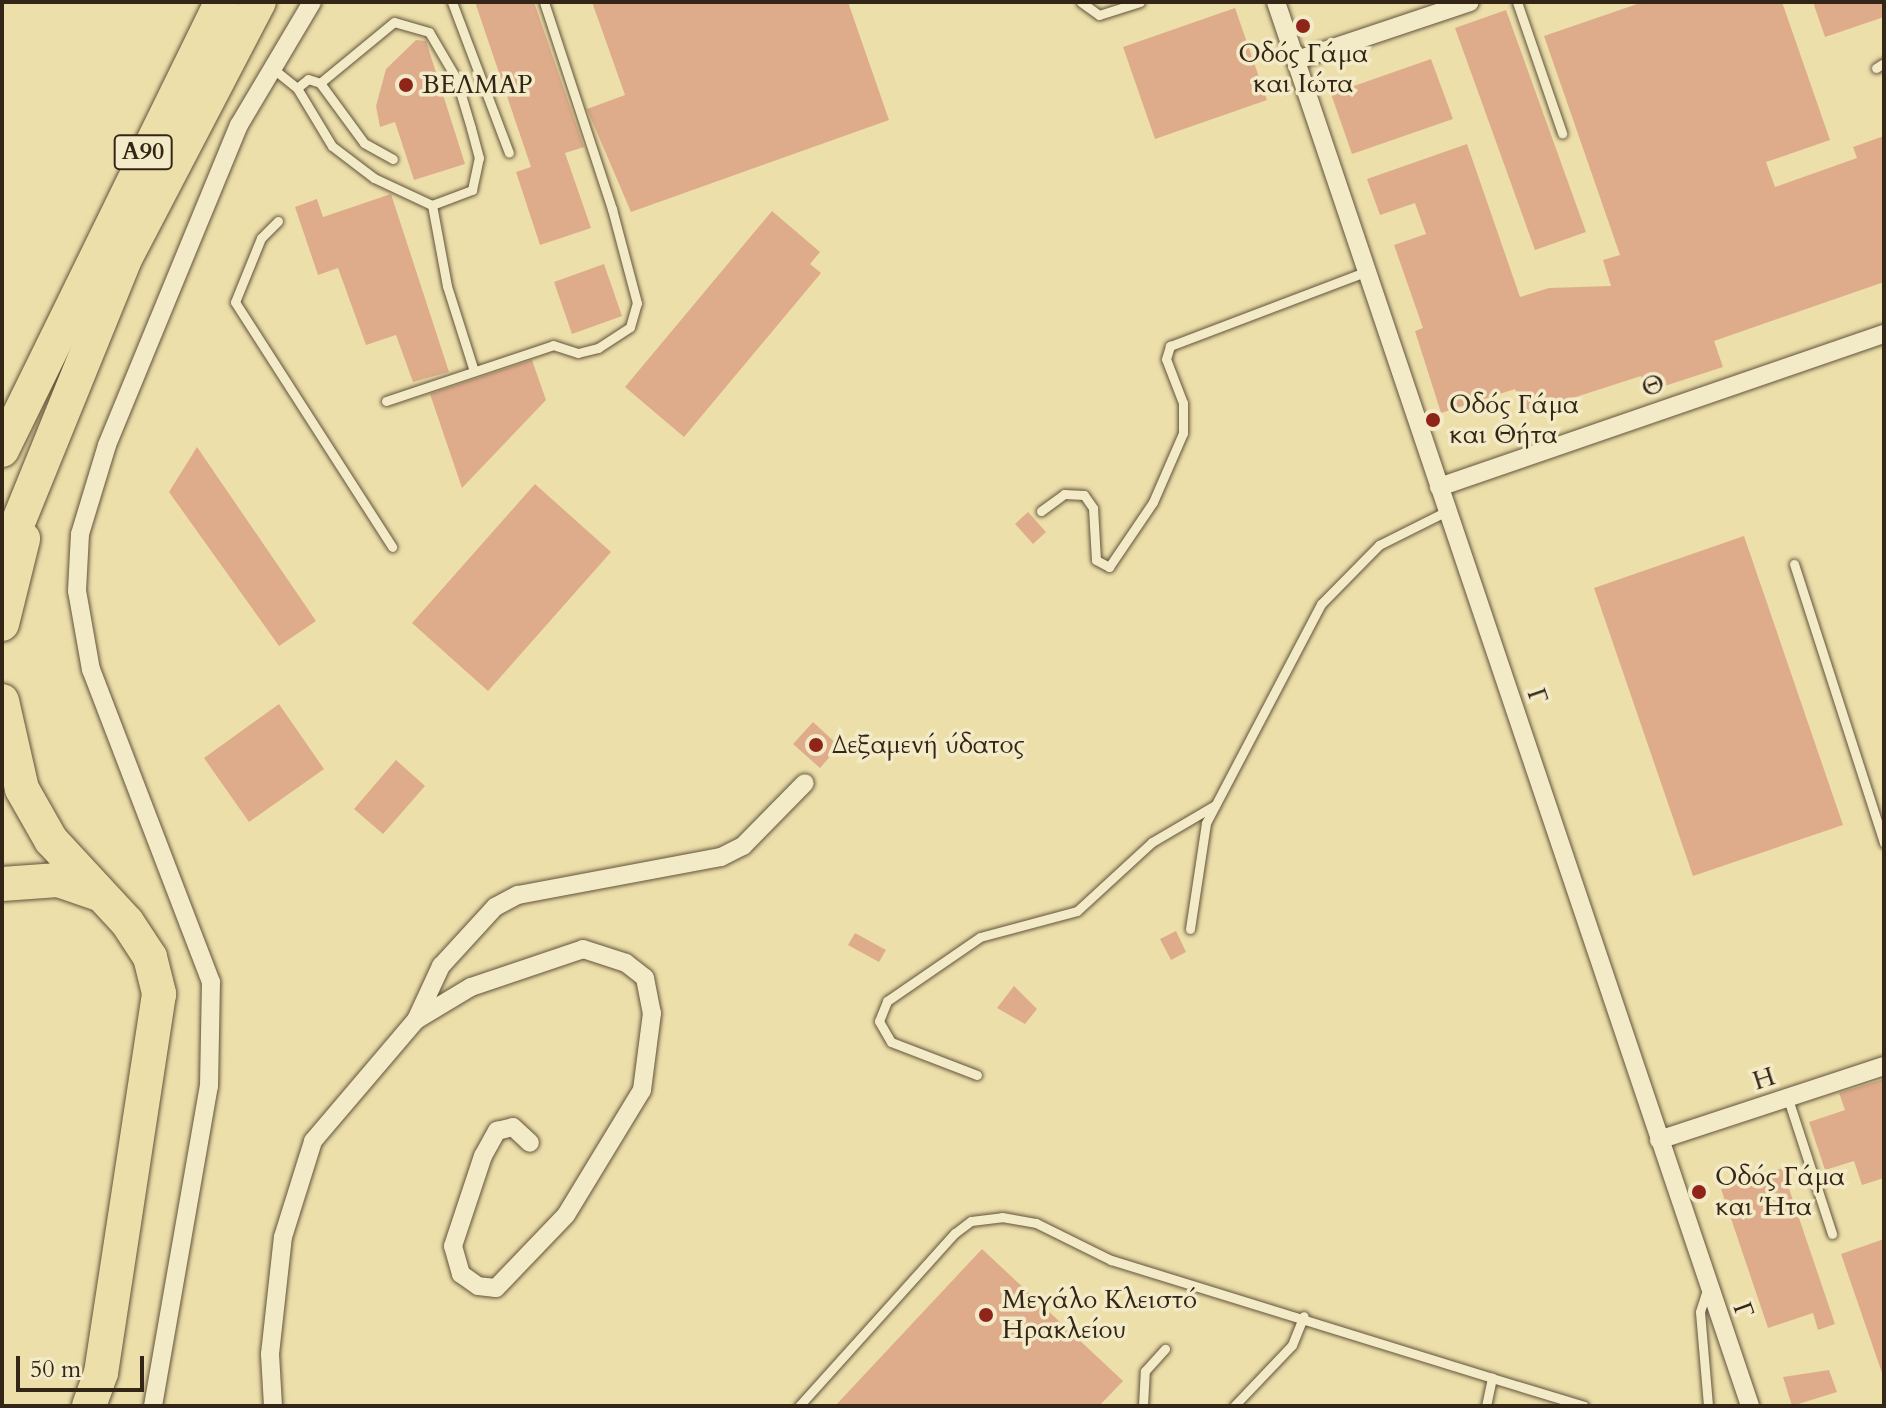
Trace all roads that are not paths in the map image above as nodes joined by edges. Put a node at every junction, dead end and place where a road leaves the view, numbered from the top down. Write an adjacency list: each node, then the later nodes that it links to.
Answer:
1 (221, 2): 25 (highway, Α90)
2 (259, 2): 20 (highway, Α90)
3 (312, 2): 12 (street)
4 (452, 2): 16 (lane)
5 (544, 2): 23 (lane)
6 (1081, 2): 7 (lane)
7 (1140, 2)
8 (1276, 2): 11 (street, Γ)
9 (1470, 2): 11 (street)
10 (1517, 2): 15 (lane)
11 (1297, 60): 21 (street, Γ)
12 (271, 67): 14 (lane); 52 (street)
13 (320, 83): 14 (lane); 17 (lane); 18 (lane)
14 (297, 88): 18 (lane)
15 (1562, 133)
16 (509, 153)
17 (393, 159)
18 (432, 205): 23 (lane)
19 (278, 221): 29 (lane)
20 (126, 257): 30 (highway, Α90); 32 (highway)
21 (1365, 272): 26 (street, Γ); 27 (lane)
22 (1884, 334): 26 (street, Θ)
23 (474, 371): 24 (lane)
24 (386, 401)
25 (2, 450)
26 (1439, 487): 28 (street, Γ)
27 (1041, 511)
28 (1447, 511): 35 (lane); 44 (street, Γ)
29 (392, 547)
30 (2, 562)
31 (1794, 564): 36 (lane)
32 (2, 624)
33 (2, 701): 38 (highway)
34 (805, 783): 40 (street)
35 (1215, 805): 39 (lane); 42 (lane)
36 (1884, 843)
37 (2, 884): 38 (highway)
38 (99, 895): 51 (highway)
39 (1190, 929)
40 (416, 1020): 45 (street); 53 (street)
41 (1884, 1066): 43 (street, Η)
42 (977, 1075)
43 (1788, 1099): 44 (street, Η); 46 (lane)
44 (1659, 1140): 47 (street, Γ)
45 (530, 1143)
46 (1832, 1234)
47 (1708, 1287): 59 (lane); 60 (street, Γ)
48 (1304, 1316): 50 (lane); 54 (lane); 56 (lane)
49 (1165, 1349): 55 (lane)
50 (1492, 1378): 57 (lane); 58 (lane)
51 (89, 1406)
52 (153, 1406)
53 (273, 1406)
54 (799, 1406)
55 (1143, 1406)
56 (1234, 1406)
57 (1486, 1406)
58 (1584, 1406)
59 (1708, 1406)
60 (1750, 1406)

